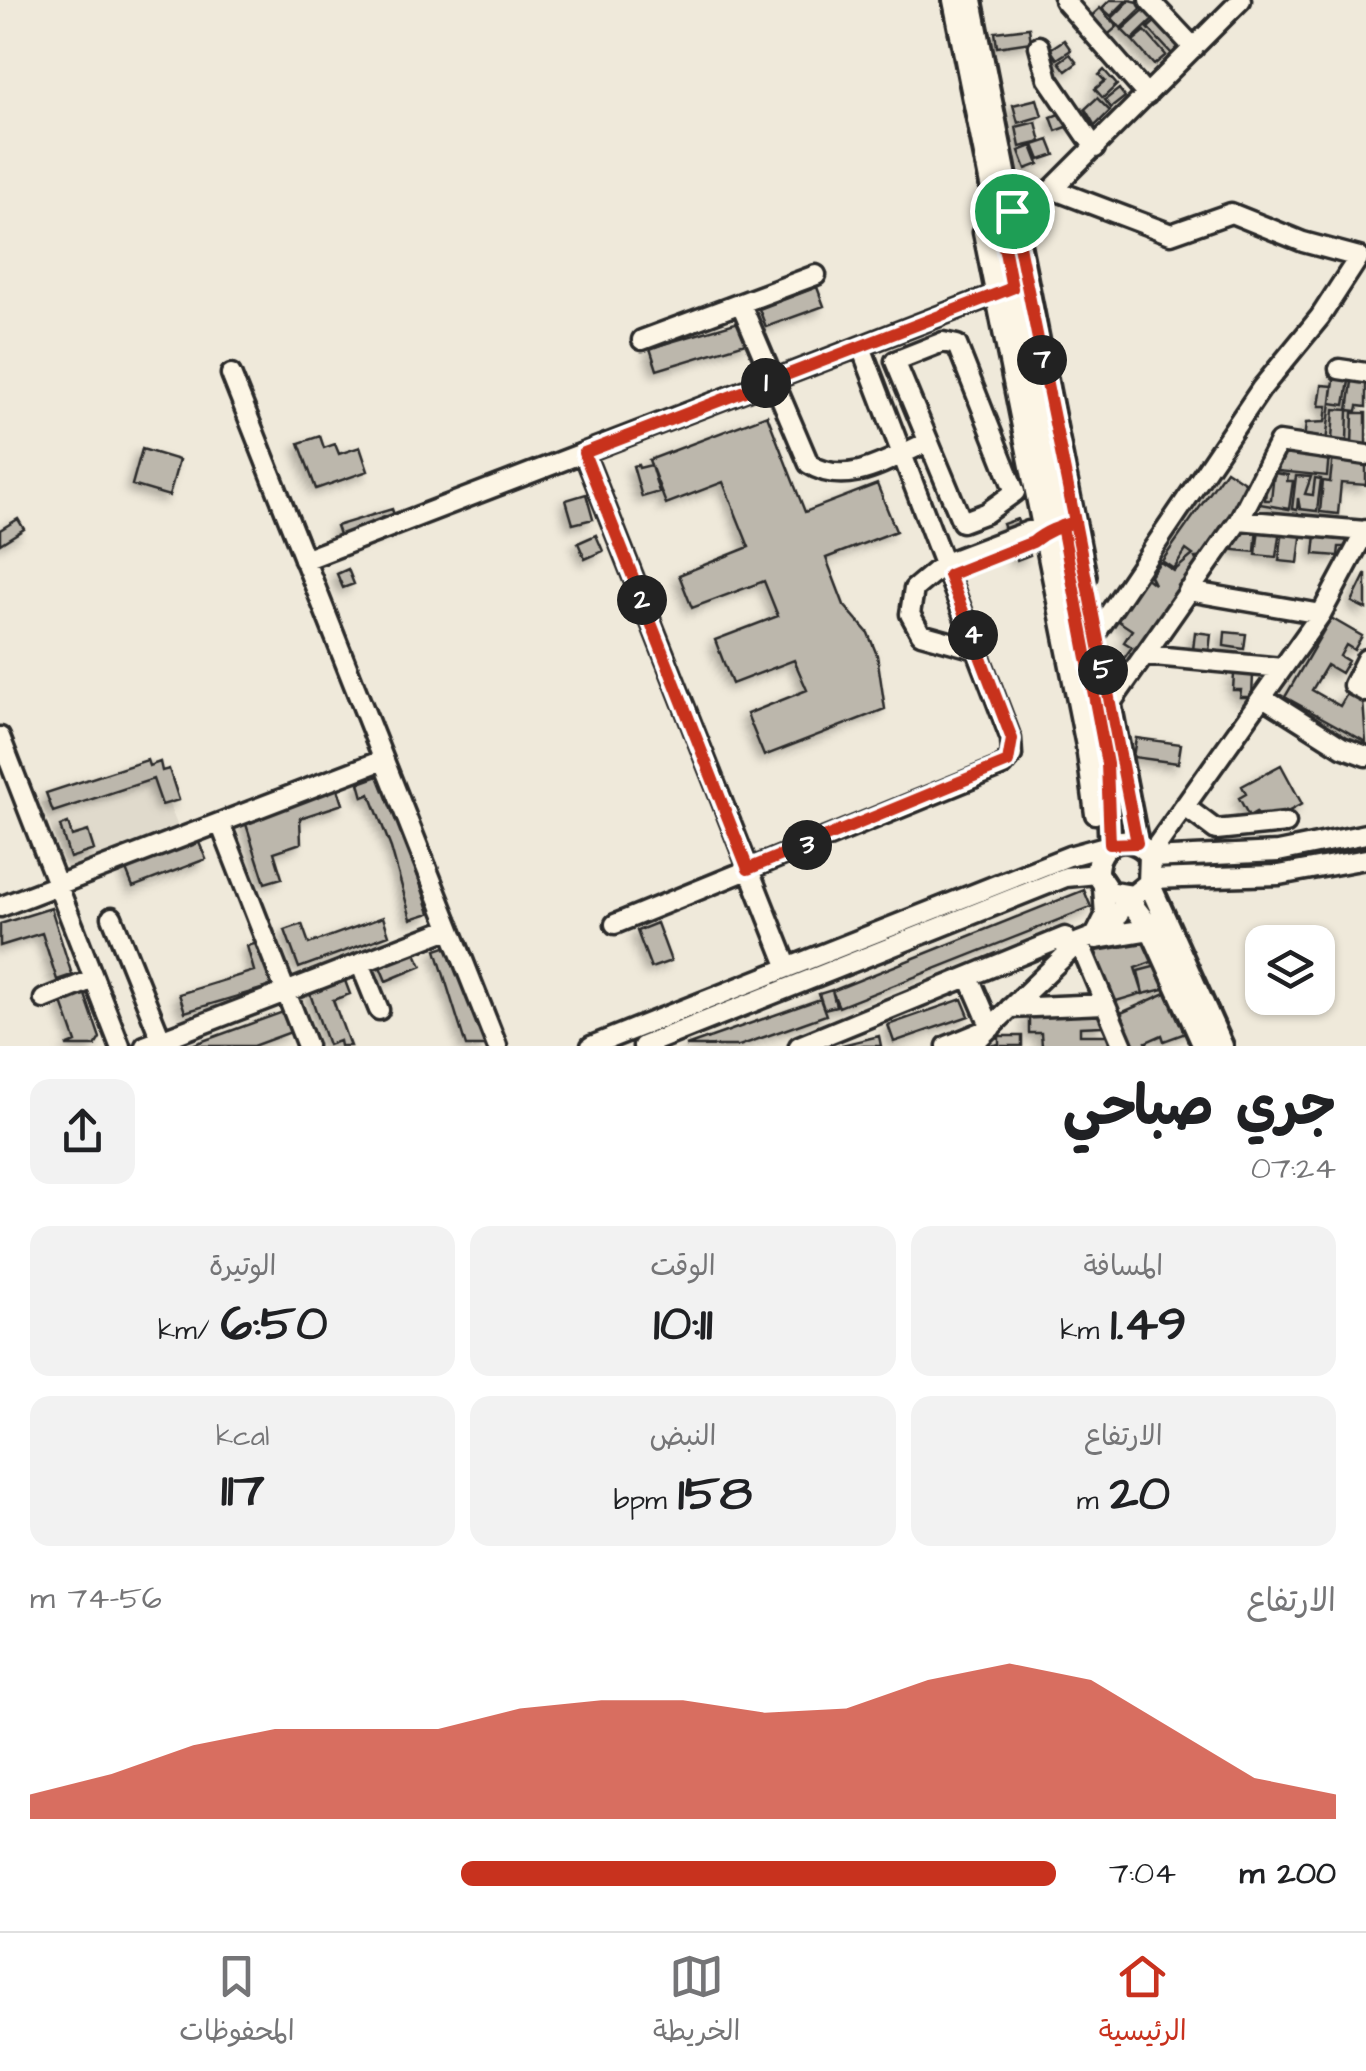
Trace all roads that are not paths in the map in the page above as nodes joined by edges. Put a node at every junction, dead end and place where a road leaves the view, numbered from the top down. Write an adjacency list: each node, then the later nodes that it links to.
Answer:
1 (954, 0): 11 (main road)
2 (971, 0): 11 (main road)
3 (1064, 0): 8 (street)
4 (1148, 0): 7 (street)
5 (1239, 1): 7 (street)
6 (1039, 46): 9 (street)
7 (1194, 48): 8 (street)
8 (1147, 95): 9 (street)
9 (1095, 148): 10 (street)
10 (1052, 189): 11 (street); 13 (street)
11 (1005, 213): 15 (main road)
12 (983, 232): 15 (street)
13 (1362, 254): 34 (street)
14 (816, 275): 16 (street)
15 (1011, 289): 18 (street); 28 (main road)
16 (741, 304): 17 (street); 22 (street)
17 (642, 340)
18 (860, 347): 22 (street); 25 (street)
19 (1339, 369): 20 (street)
20 (1366, 373)
21 (231, 374): 30 (street)
22 (774, 380): 24 (street); 25 (street)
23 (928, 442): 23 (street); 25 (street)
24 (584, 453): 30 (street); 53 (street)
25 (902, 454): 31 (street)
26 (1366, 455): 27 (street)
27 (1238, 520): 29 (street); 32 (street)
28 (1060, 527): 31 (street); 34 (main road); 46 (street); 50 (main road)
29 (1366, 530): 33 (street)
30 (304, 560): 44 (street)
31 (947, 569): 35 (street); 35 (street)
32 (1188, 591): 33 (street); 36 (street)
33 (1320, 614): 38 (street)
34 (1096, 633): 41 (main road)
35 (978, 650): 53 (street)
36 (1144, 655): 38 (street); 41 (street)
37 (1366, 659): 39 (street)
38 (1282, 668): 40 (street)
39 (1366, 692)
40 (1263, 697): 43 (street); 45 (street)
41 (1110, 704): 52 (main road)
42 (1, 744): 55 (street)
43 (1366, 756)
44 (383, 760): 47 (street); 60 (street)
45 (1184, 806): 48 (street); 52 (street)
46 (1095, 814)
47 (220, 823): 55 (street); 67 (street)
48 (1286, 823)
49 (1366, 834): 52 (street)
50 (1109, 844): 52 (main road); 54 (main road); 64 (street)
51 (1366, 859): 52 (street)
52 (1148, 863): 56 (main road); 84 (main road)
53 (748, 869): 59 (street); 64 (street)
54 (1100, 880): 56 (main road); 62 (street); 78 (street)
55 (58, 885): 57 (street); 66 (street)
56 (1125, 897): 61 (main road); 62 (street)
57 (0, 907)
58 (112, 917): 73 (street)
59 (615, 924)
60 (449, 928): 63 (street); 76 (street)
61 (1151, 929): 62 (main road); 83 (main road)
62 (1084, 938): 65 (street); 69 (street); 70 (street)
63 (360, 963): 67 (street); 71 (street)
64 (788, 968): 77 (street)
65 (969, 977): 72 (street); 79 (street)
66 (94, 979): 68 (street); 74 (street)
67 (286, 992): 73 (street); 75 (street)
68 (44, 998)
69 (1104, 1004): 70 (street); 82 (street)
70 (1010, 1008): 72 (street)
71 (379, 1010)
72 (991, 1028): 80 (street); 81 (street)
73 (153, 1043)
74 (120, 1046)
75 (308, 1046)
76 (497, 1046)
77 (591, 1046)
78 (642, 1046)
79 (799, 1046)
80 (947, 1046)
81 (971, 1046)
82 (1123, 1046)
83 (1204, 1046)
84 (1222, 1046)

